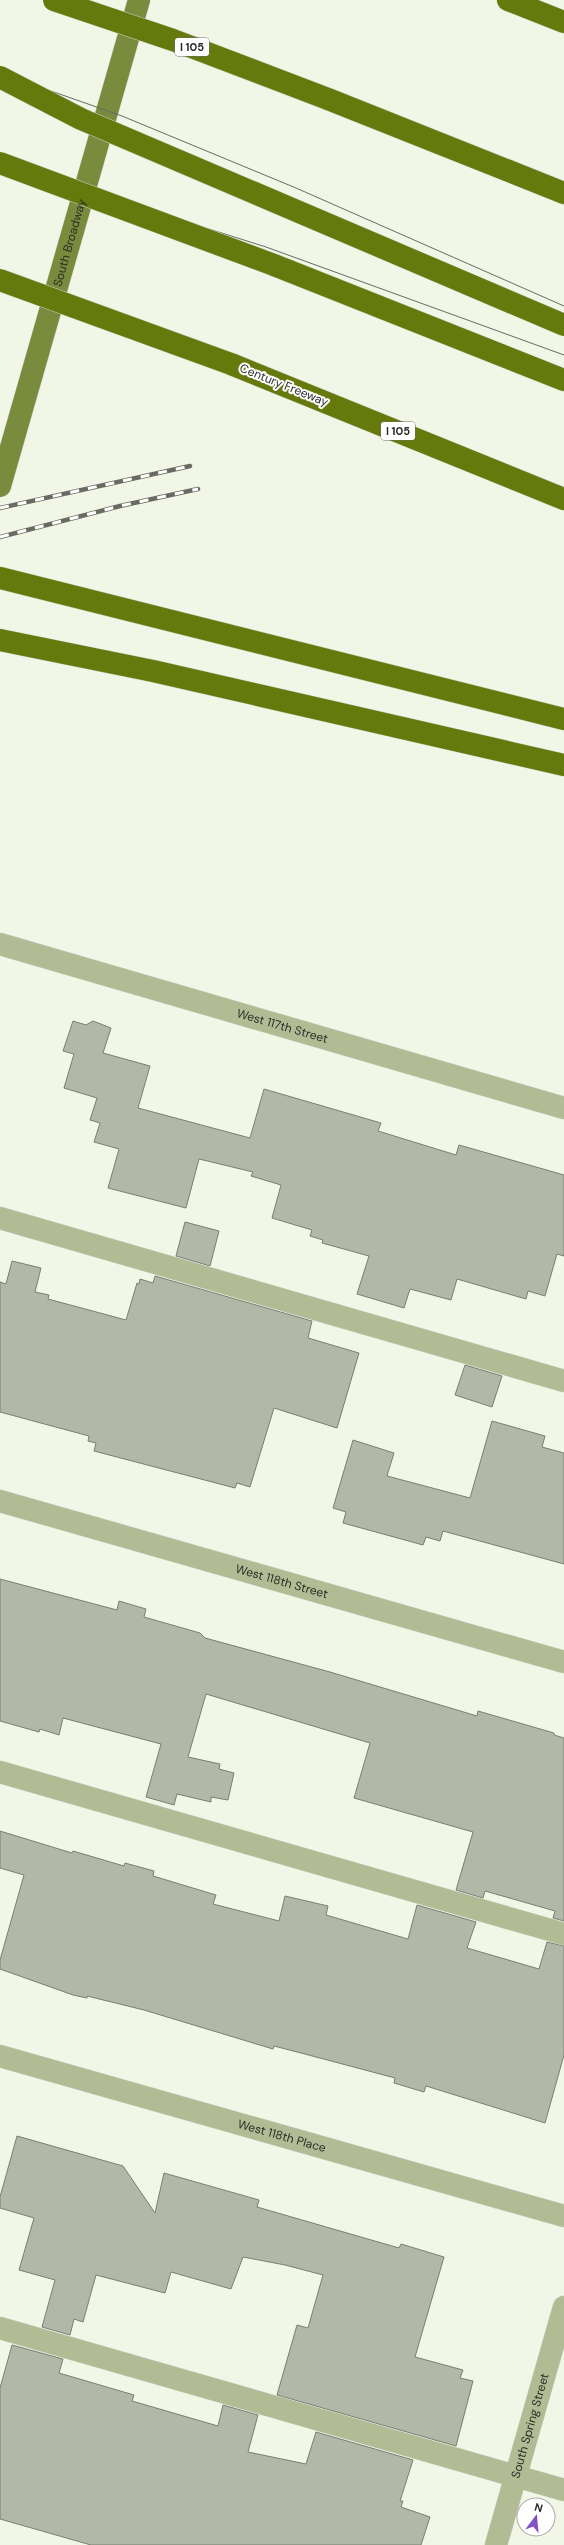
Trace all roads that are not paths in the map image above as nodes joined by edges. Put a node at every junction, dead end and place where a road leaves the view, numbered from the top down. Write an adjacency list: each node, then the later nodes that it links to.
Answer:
1 (54, 0): 7 (highway, I 105, bridge)
2 (139, 0): 11 (main road, South Broadway)
3 (508, 0): 4 (highway)
4 (564, 22)
5 (0, 77): 9 (highway, bridge)
6 (0, 163): 10 (highway, bridge)
7 (564, 193)
8 (0, 280): 12 (highway, Century Freeway / I 105, bridge)
9 (564, 325)
10 (564, 380)
11 (0, 486)
12 (564, 499)
13 (0, 578): 15 (highway)
14 (0, 640): 16 (highway)
15 (564, 719)
16 (564, 765)
17 (0, 944): 18 (street, West 117th Street)
18 (564, 1108)
19 (0, 1218): 20 (street)
20 (564, 1381)
21 (0, 1501): 22 (street, West 118th Street)
22 (564, 1662)
23 (0, 1772): 24 (street)
24 (564, 1934)
25 (0, 2056): 26 (street, West 118th Place)
26 (564, 2216)
27 (564, 2308): 29 (street, South Spring Street)
28 (0, 2328): 29 (street)
29 (516, 2476): 30 (street); 31 (street, South Spring Street)
30 (564, 2490)
31 (496, 2545)

